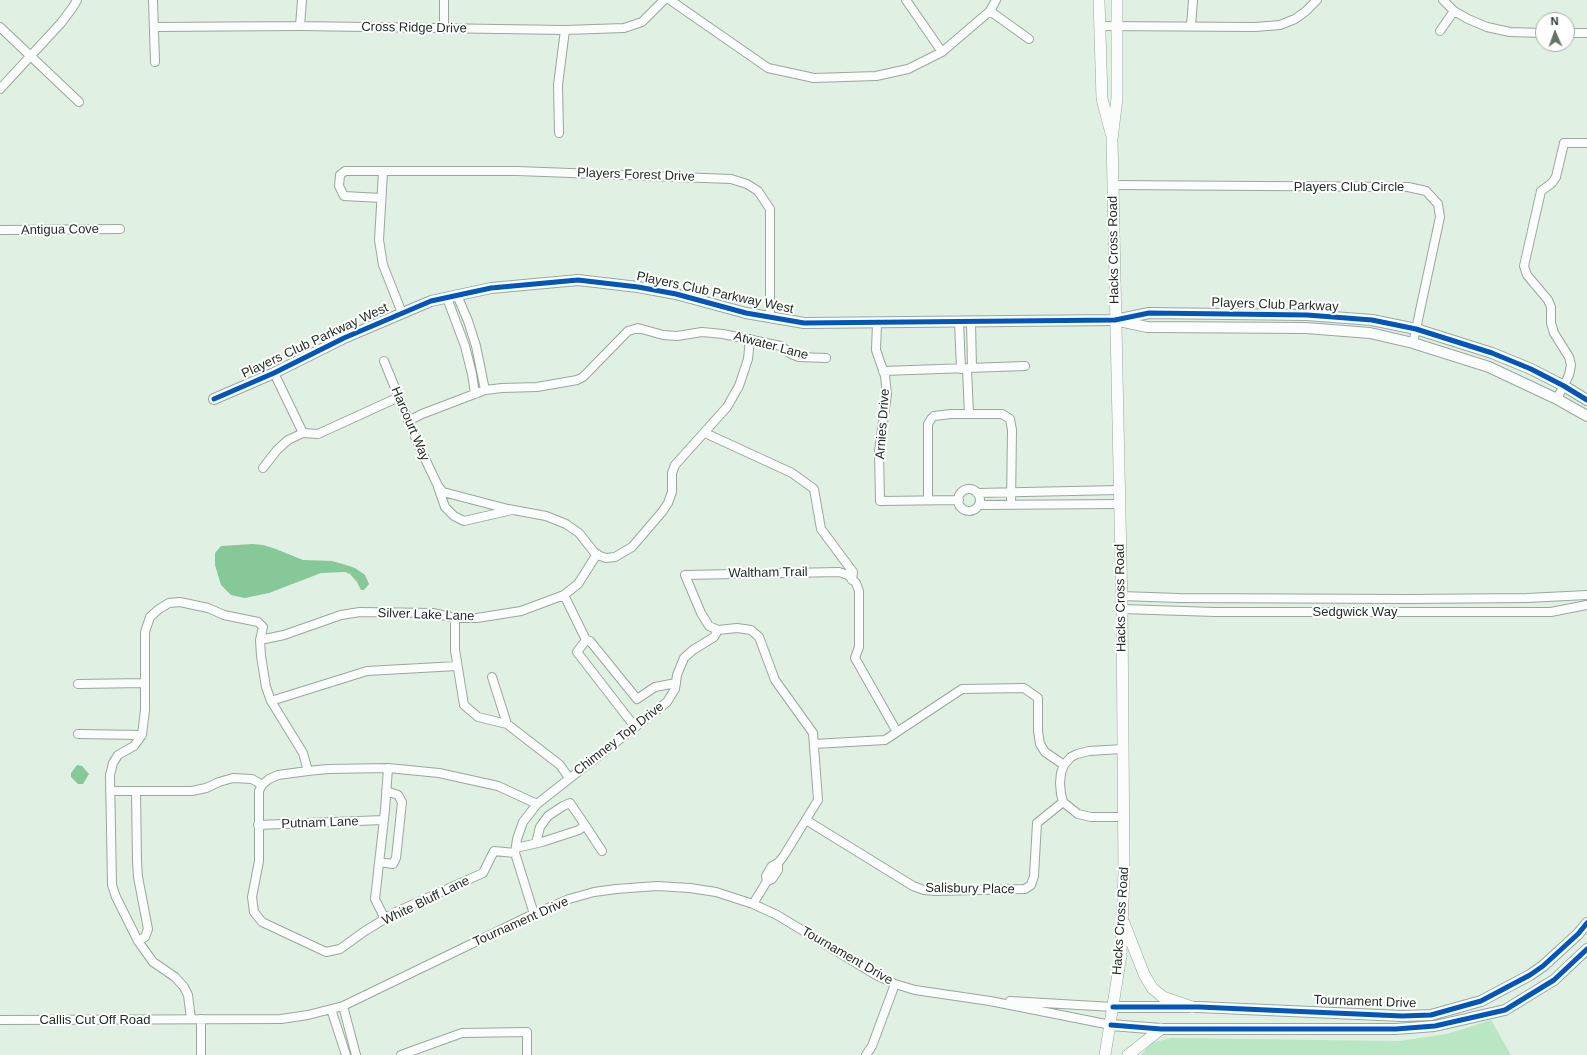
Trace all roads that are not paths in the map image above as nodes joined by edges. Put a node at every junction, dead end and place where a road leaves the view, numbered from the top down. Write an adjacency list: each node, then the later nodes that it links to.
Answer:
1 (77, 0): 30 (street)
2 (153, 0): 17 (street)
3 (302, 0): 18 (street)
4 (444, 0): 22 (street)
5 (664, 0): 23 (street, Cross Ridge Drive)
6 (670, 0): 29 (street)
7 (906, 0): 29 (street)
8 (996, 0): 14 (street)
9 (1100, 0): 19 (main road, Hacks Cross Road)
10 (1117, 0): 20 (main road, Hacks Cross Road)
11 (1193, 0): 21 (street)
12 (1317, 0): 21 (street)
13 (1443, 0): 15 (street)
14 (990, 11): 28 (street); 29 (street)
15 (1454, 11): 24 (street); 25 (street)
16 (0, 26): 30 (street)
17 (154, 26): 18 (street, Cross Ridge Drive); 31 (street)
18 (300, 26): 22 (street, Cross Ridge Drive)
19 (1100, 26): 20 (street); 35 (main road, Hacks Cross Road)
20 (1118, 26): 21 (street); 35 (main road, Hacks Cross Road)
21 (1192, 26)
22 (444, 29): 23 (street, Cross Ridge Drive)
23 (565, 30): 34 (street)
24 (1440, 31)
25 (1535, 32)
26 (1575, 33): 27 (street)
27 (1587, 33)
28 (1029, 39)
29 (942, 52)
30 (31, 57): 32 (street); 33 (street)
31 (155, 62)
32 (0, 90)
33 (79, 102)
34 (560, 133)
35 (1112, 139): 38 (main road, Hacks Cross Road)
36 (1587, 143): 64 (street)
37 (383, 172): 39 (street); 39 (street, Players Forest Drive); 44 (street, Players Forest Drive)
38 (1113, 184): 45 (main road, Hacks Cross Road); 49 (street, Players Club Circle)
39 (381, 198): 43 (street)
40 (120, 229): 41 (street, Antigua Cove)
41 (0, 230)
42 (452, 296): 43 (street, Players Club Parkway West); 44 (street, Players Club Parkway West); 50 (street); 52 (street)
43 (402, 313): 63 (street, Players Club Parkway West)
44 (770, 316): 48 (street, Players Club Parkway West)
45 (1115, 320): 47 (street, Players Club Parkway West); 49 (street, Players Club Parkway); 53 (street, Players Club Parkway); 79 (main road, Hacks Cross Road)
46 (959, 322): 47 (street, Players Club Parkway West); 48 (street, Players Club Parkway West); 54 (street)
47 (970, 322): 55 (street)
48 (877, 323): 62 (street, Arnies Drive)
49 (1416, 329): 53 (street, Players Club Circle); 64 (street, Players Club Parkway)
50 (473, 336): 52 (street); 56 (street)
51 (750, 339): 57 (street, Atwater Lane); 65 (street, Atwater Lane); 75 (street)
52 (463, 340): 58 (street)
53 (1413, 343): 69 (street, Players Club Parkway)
54 (960, 352): 55 (street); 61 (street)
55 (971, 352): 61 (street)
56 (479, 357): 58 (street); 65 (street)
57 (826, 358)
58 (469, 360): 66 (street)
59 (384, 361): 67 (street, Harcourt Way)
60 (1025, 366): 61 (street)
61 (966, 369): 62 (street); 71 (street)
62 (883, 371): 83 (street, Arnies Drive)
63 (274, 373): 68 (street, Players Club Parkway West); 74 (street)
64 (1564, 386): 69 (street); 70 (street, Players Club Parkway)
65 (485, 390): 66 (street, Atwater Lane)
66 (475, 394): 73 (street, Atwater Lane)
67 (399, 397): 73 (street, Harcourt Way); 74 (street)
68 (214, 399)
69 (1557, 399): 72 (street, Players Club Parkway)
70 (1587, 400)
71 (969, 414): 81 (street); 83 (street)
72 (1587, 416)
73 (408, 421): 77 (street, Harcourt Way)
74 (304, 433): 76 (street)
75 (705, 433): 91 (street); 92 (street)
76 (264, 468)
77 (438, 486): 90 (street, Harcourt Way); 90 (street, Harcourt Way)
78 (1086, 490): 79 (street); 80 (street); 86 (street)
79 (1119, 490): 87 (main road, Hacks Cross Road)
80 (1041, 491): 81 (street); 85 (street)
81 (1012, 492): 82 (street); 89 (street)
82 (977, 493): 84 (street); 88 (street)
83 (928, 500): 84 (street)
84 (959, 500): 88 (street)
85 (1041, 504): 86 (street); 89 (street)
86 (1086, 504): 87 (street)
87 (1120, 504): 95 (main road, Hacks Cross Road)
88 (979, 505): 89 (street)
89 (1011, 505)
90 (513, 509): 91 (street, Harcourt Way)
91 (597, 554): 93 (street, Silver Lake Lane)
92 (851, 578): 99 (street, Waltham Trail); 110 (street)
93 (564, 595): 98 (street, Silver Lake Lane); 101 (street)
94 (1587, 595): 95 (street, Sedgwick Way)
95 (1121, 596): 97 (main road, Hacks Cross Road)
96 (1587, 605): 97 (street, Sedgwick Way)
97 (1122, 609): 114 (main road, Hacks Cross Road)
98 (455, 618): 100 (street, Silver Lake Lane); 102 (street)
99 (718, 630): 105 (street, Chimney Top Drive); 113 (street)
100 (260, 640): 104 (street); 107 (street)
101 (586, 640): 105 (street); 109 (street)
102 (458, 666): 107 (street); 108 (street)
103 (492, 677): 108 (street)
104 (144, 683): 106 (street); 112 (street)
105 (676, 683): 109 (street, Chimney Top Drive)
106 (78, 684)
107 (271, 701): 117 (street)
108 (507, 724): 118 (street)
109 (635, 728): 118 (street, Chimney Top Drive)
110 (897, 732): 113 (street); 115 (street)
111 (78, 734): 112 (street)
112 (142, 735): 120 (street)
113 (814, 744): 127 (street)
114 (1122, 749): 115 (street); 125 (main road, Hacks Cross Road)
115 (1064, 765): 123 (street)
116 (388, 768): 117 (street); 122 (street); 124 (street)
117 (308, 771): 119 (street)
118 (569, 778): 124 (street, Chimney Top Drive)
119 (262, 785): 121 (street); 128 (street, White Bluff Lane)
120 (110, 791): 121 (street); 139 (street)
121 (136, 791): 139 (street)
122 (386, 791): 126 (street); 133 (street)
123 (1063, 802): 125 (street); 127 (street, Salisbury Place)
124 (537, 804): 131 (street, Chimney Top Drive)
125 (1124, 817): 136 (main road, Hacks Cross Road)
126 (383, 820): 128 (street, Putnam Lane); 133 (street)
127 (806, 820): 134 (street)
128 (258, 825): 137 (street, White Bluff Lane)
129 (585, 826): 130 (street); 130 (street); 132 (street)
130 (536, 843): 131 (street)
131 (516, 850): 135 (street); 137 (street, White Bluff Lane)
132 (602, 851)
133 (379, 862): 137 (street)
134 (753, 904): 135 (street, Tournament Drive); 141 (street, Tournament Drive)
135 (534, 914): 143 (street, Tournament Drive)
136 (1122, 918): 144 (main road, Hacks Cross Road); 145 (main road)
137 (385, 919)
138 (1587, 923): 145 (street, Tournament Drive)
139 (138, 941): 147 (street)
140 (1587, 949): 152 (street, Tournament Drive)
141 (895, 984): 142 (street, Tournament Drive); 159 (street)
142 (990, 1001): 144 (street, Tournament Drive); 151 (street, Tournament Drive)
143 (343, 1006): 146 (street, Tournament Drive); 156 (street)
144 (1113, 1007): 145 (street, Tournament Drive); 151 (main road, Hacks Cross Road)
145 (1192, 1007)
146 (331, 1009): 149 (street, Tournament Drive); 155 (street)
147 (191, 1019): 148 (street, Callis Cut Off Road); 150 (street, Callis Cut Off Road)
148 (201, 1019): 149 (street, Callis Cut Off Road); 154 (street)
149 (281, 1019)
150 (0, 1020)
151 (1111, 1025): 152 (street, Tournament Drive); 160 (main road, Hacks Cross Road)
152 (1161, 1029): 161 (main road)
153 (417, 1052): 157 (street); 158 (street)
154 (201, 1055)
155 (346, 1055)
156 (356, 1055)
157 (401, 1055)
158 (527, 1055)
159 (866, 1055)
160 (1105, 1055)
161 (1128, 1055)

